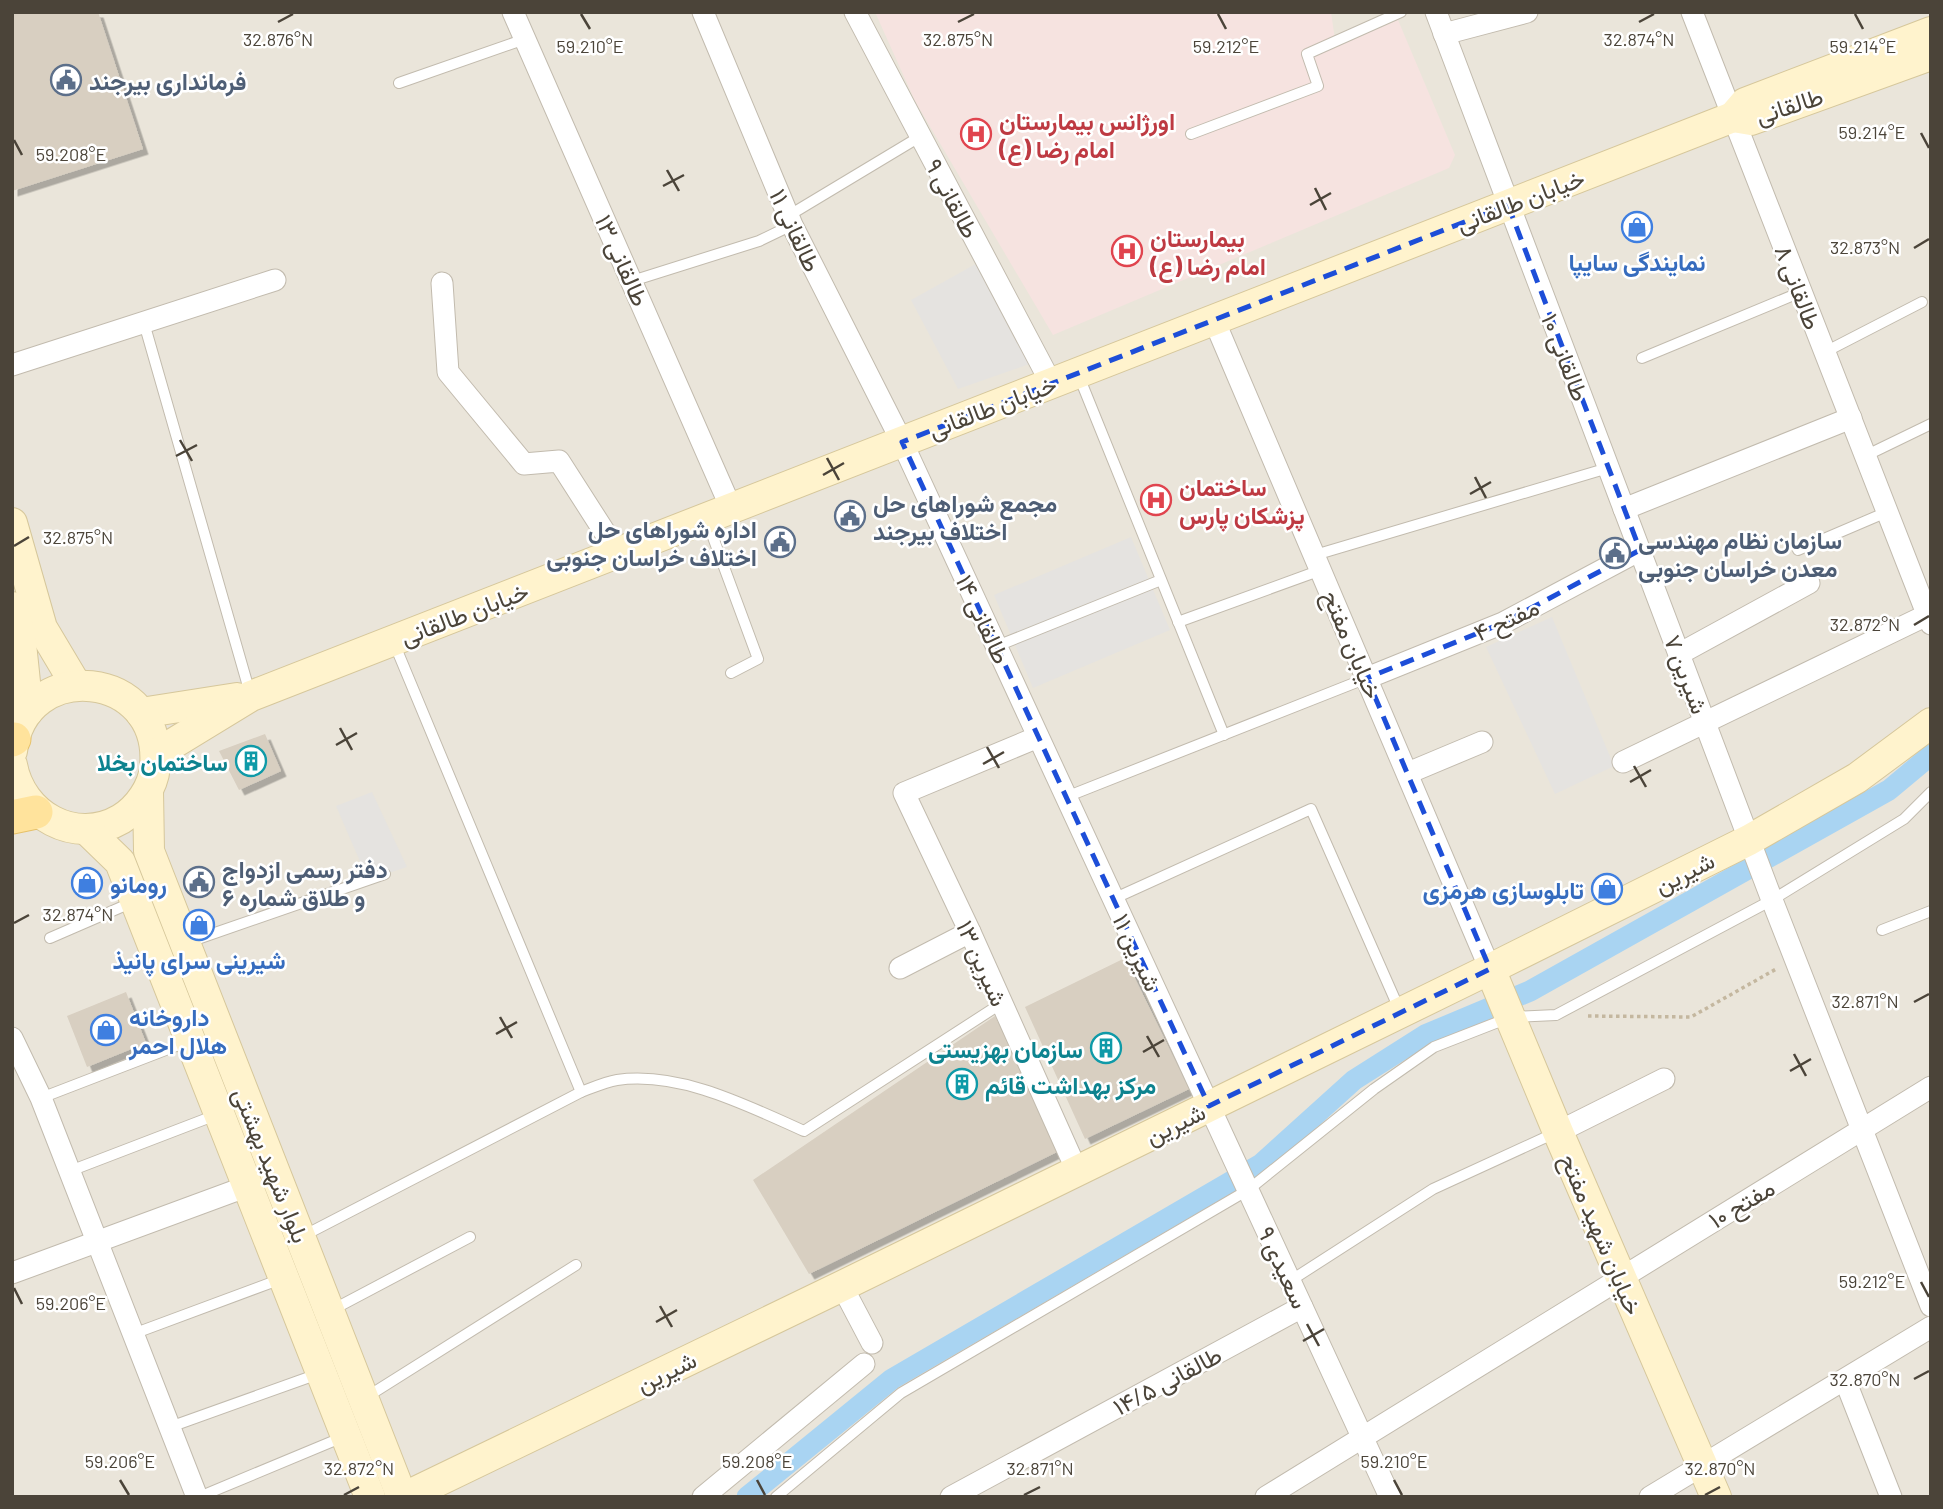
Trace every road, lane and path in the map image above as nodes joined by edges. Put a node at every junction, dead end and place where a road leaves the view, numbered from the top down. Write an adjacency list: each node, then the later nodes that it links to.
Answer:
1 (513, 12): 10 (street, طالقانی ۱۳)
2 (703, 12): 17 (street, طالقانی ۱۱)
3 (855, 12): 15 (street, طالقانی ۹)
4 (1401, 12): 14 (lane)
5 (1436, 12): 9 (street, طالقانی ۱۰)
6 (1527, 12): 9 (street)
7 (1692, 12): 13 (street, طالقانی ۸)
8 (1931, 33): 13 (main road, طالقانی)
9 (1444, 34): 16 (street, طالقانی ۱۰)
10 (525, 39): 12 (lane); 19 (street, طالقانی ۱۳)
11 (1931, 55): 13 (main road, طالقانی)
12 (399, 83)
13 (1733, 117): 16 (main road, خیابان طالقانی); 21 (street, طالقانی ۸)
14 (1191, 134)
15 (921, 136): 17 (lane); 28 (street, طالقانی ۹)
16 (1508, 205): 23 (main road, خیابان طالقانی); 33 (street, طالقانی ۱۰)
17 (790, 221): 19 (lane); 31 (street, طالقانی ۱۱)
18 (275, 280): 24 (street)
19 (632, 281): 36 (street, طالقانی ۱۳)
20 (442, 284): 40 (street)
21 (1801, 292): 25 (street, طالقانی ۸); 26 (lane)
22 (1922, 302): 25 (lane)
23 (1214, 320): 28 (main road, خیابان طالقانی); 41 (street, خیابان مفتح)
24 (144, 323): 27 (street); 53 (lane)
25 (1825, 352): 29 (street, طالقانی ۸)
26 (1642, 358)
27 (12, 365)
28 (1064, 378): 31 (main road, خیابان طالقانی); 42 (lane)
29 (1851, 418): 32 (street, طالقانی ۸); 34 (street)
30 (1931, 424): 32 (lane)
31 (902, 442): 36 (main road, خیابان طالقانی); 48 (street, طالقانی ۱۴)
32 (1865, 456): 35 (street, طالقانی ۸)
33 (1608, 468): 34 (street, طالقانی ۱۰); 41 (lane)
34 (1624, 509): 38 (street, شیرین ۷)
35 (1887, 512): 39 (lane); 45 (street, طالقانی ۸)
36 (719, 513): 40 (main road, خیابان طالقانی); 50 (lane)
37 (12, 523): 52 (main road)
38 (1640, 550): 49 (street, شیرین ۷); 51 (street, مفتح ۴)
39 (1798, 550)
40 (618, 553): 47 (main road, خیابان طالقانی)
41 (1318, 562): 46 (lane); 51 (street, خیابان مفتح)
42 (1161, 580): 46 (lane); 48 (lane)
43 (1809, 583): 49 (street)
44 (12, 607): 59 (main road)
45 (1930, 617): 55 (street)
46 (1178, 622): 57 (lane)
47 (393, 640): 53 (main road, خیابان طالقانی); 90 (lane)
48 (997, 646): 58 (street, طالقانی ۱۴)
49 (1679, 654): 55 (street, شیرین ۷)
50 (731, 673)
51 (1367, 678): 57 (lane); 63 (street, خیابان مفتح)
52 (76, 685): 54 (main road); 59 (main road)
53 (251, 696): 54 (main road); 61 (main road)
54 (141, 713): 61 (main road)
55 (1705, 722): 62 (street); 69 (street, شیرین ۷)
56 (1931, 723): 69 (main road, شیرین)
57 (1224, 735): 66 (lane)
58 (1038, 737): 66 (street, طالقانی ۱۴); 76 (street, شیرین ۱۳)
59 (16, 741): 67 (main road)
60 (1482, 743): 63 (street)
61 (156, 754): 64 (main road)
62 (1623, 762)
63 (1408, 773): 81 (street, خیابان مفتح)
64 (148, 791): 68 (main road); 78 (main road, بلوار شهید بهشتی)
65 (1931, 792): 72 (lane)
66 (1066, 797): 71 (street, شیرین ۱۱)
67 (24, 814): 68 (main road)
68 (86, 829): 73 (main road, بلوار شهید بهشتی)
69 (1749, 840): 72 (street, شیرین ۷); 81 (main road, شیرین)
70 (385, 874): 78 (lane)
71 (1113, 899): 83 (lane); 92 (street, شیرین ۱۱)
72 (1772, 900): 79 (street, شیرین ۷); 84 (lane)
73 (136, 901): 77 (lane); 87 (main road, بلوار شهید بهشتی)
74 (1931, 911): 75 (lane)
75 (1882, 930)
76 (970, 932): 80 (street); 82 (street, شیرین ۱۳)
77 (50, 938)
78 (184, 943): 102 (main road, بلوار شهید بهشتی)
79 (1795, 958): 84 (path); 94 (street, شیرین ۷)
80 (900, 968)
81 (1490, 969): 83 (main road, شیرین); 85 (main road, خیابان شهید مفتح)
82 (1002, 1003): 90 (lane); 98 (street, شیرین ۱۳)
83 (1400, 1012): 92 (main road, شیرین)
84 (1556, 1015): 85 (lane)
85 (1511, 1017): 95 (main road, خیابان شهید مفتح); 100 (lane)
86 (12, 1038): 91 (street)
87 (190, 1041): 91 (lane); 93 (main road, بلوار شهید بهشتی)
88 (1664, 1079): 95 (street)
89 (1931, 1087): 94 (street, مفتح ۱۰)
90 (581, 1092): 102 (lane)
91 (41, 1098): 97 (street)
92 (1209, 1106): 96 (street, شیرین ۱۱); 98 (main road, شیرین)
93 (219, 1114): 97 (lane); 99 (main road, بلوار شهید بهشتی)
94 (1862, 1129): 106 (street, مفتح ۱۰); 110 (street, شیرین ۷)
95 (1558, 1132): 106 (main road, خیابان شهید مفتح); 108 (lane)
96 (1229, 1149): 100 (street, سعیدی ۹)
97 (70, 1171): 103 (street)
98 (1077, 1171): 109 (main road, شیرین)
99 (248, 1186): 103 (street); 107 (main road, بلوار شهید بهشتی)
100 (1248, 1190): 108 (street, سعیدی ۹); 128 (lane)
101 (470, 1237): 112 (lane)
102 (300, 1238): 112 (main road, بلوار شهید بهشتی)
103 (98, 1242): 105 (street); 114 (street)
104 (576, 1265): 119 (lane)
105 (12, 1273)
106 (1620, 1277): 122 (street, مفتح ۱۰); 123 (main road, خیابان شهید مفتح)
107 (284, 1278): 114 (lane); 117 (main road, بلوار شهید بهشتی)
108 (1290, 1281): 111 (street, سعیدی ۹)
109 (842, 1286): 115 (street); 126 (main road, شیرین)
110 (1931, 1306)
111 (1302, 1307): 122 (street, سعیدی ۹); 129 (street, طالقانی ۱۴/۵)
112 (329, 1312): 119 (main road, بلوار شهید بهشتی)
113 (1931, 1327): 118 (street)
114 (133, 1334): 120 (street)
115 (872, 1343)
116 (864, 1364): 127 (street)
117 (321, 1373): 120 (lane); 121 (main road, بلوار شهید بهشتی)
118 (1845, 1380): 123 (street); 134 (street)
119 (364, 1399): 126 (main road, بلوار شهید بهشتی)
120 (170, 1427): 124 (street)
121 (346, 1436): 124 (lane); 125 (main road, بلوار شهید بهشتی)
122 (1363, 1439): 130 (street, مفتح ۱۰); 131 (street, سعیدی ۹)
123 (1702, 1464): 132 (street); 133 (main road, خیابان شهید مفتح)
124 (198, 1497)
125 (370, 1497)
126 (404, 1497)
127 (702, 1497)
128 (776, 1497)
129 (951, 1497)
130 (1266, 1497)
131 (1390, 1497)
132 (1650, 1497)
133 (1716, 1497)
134 (1891, 1497)

